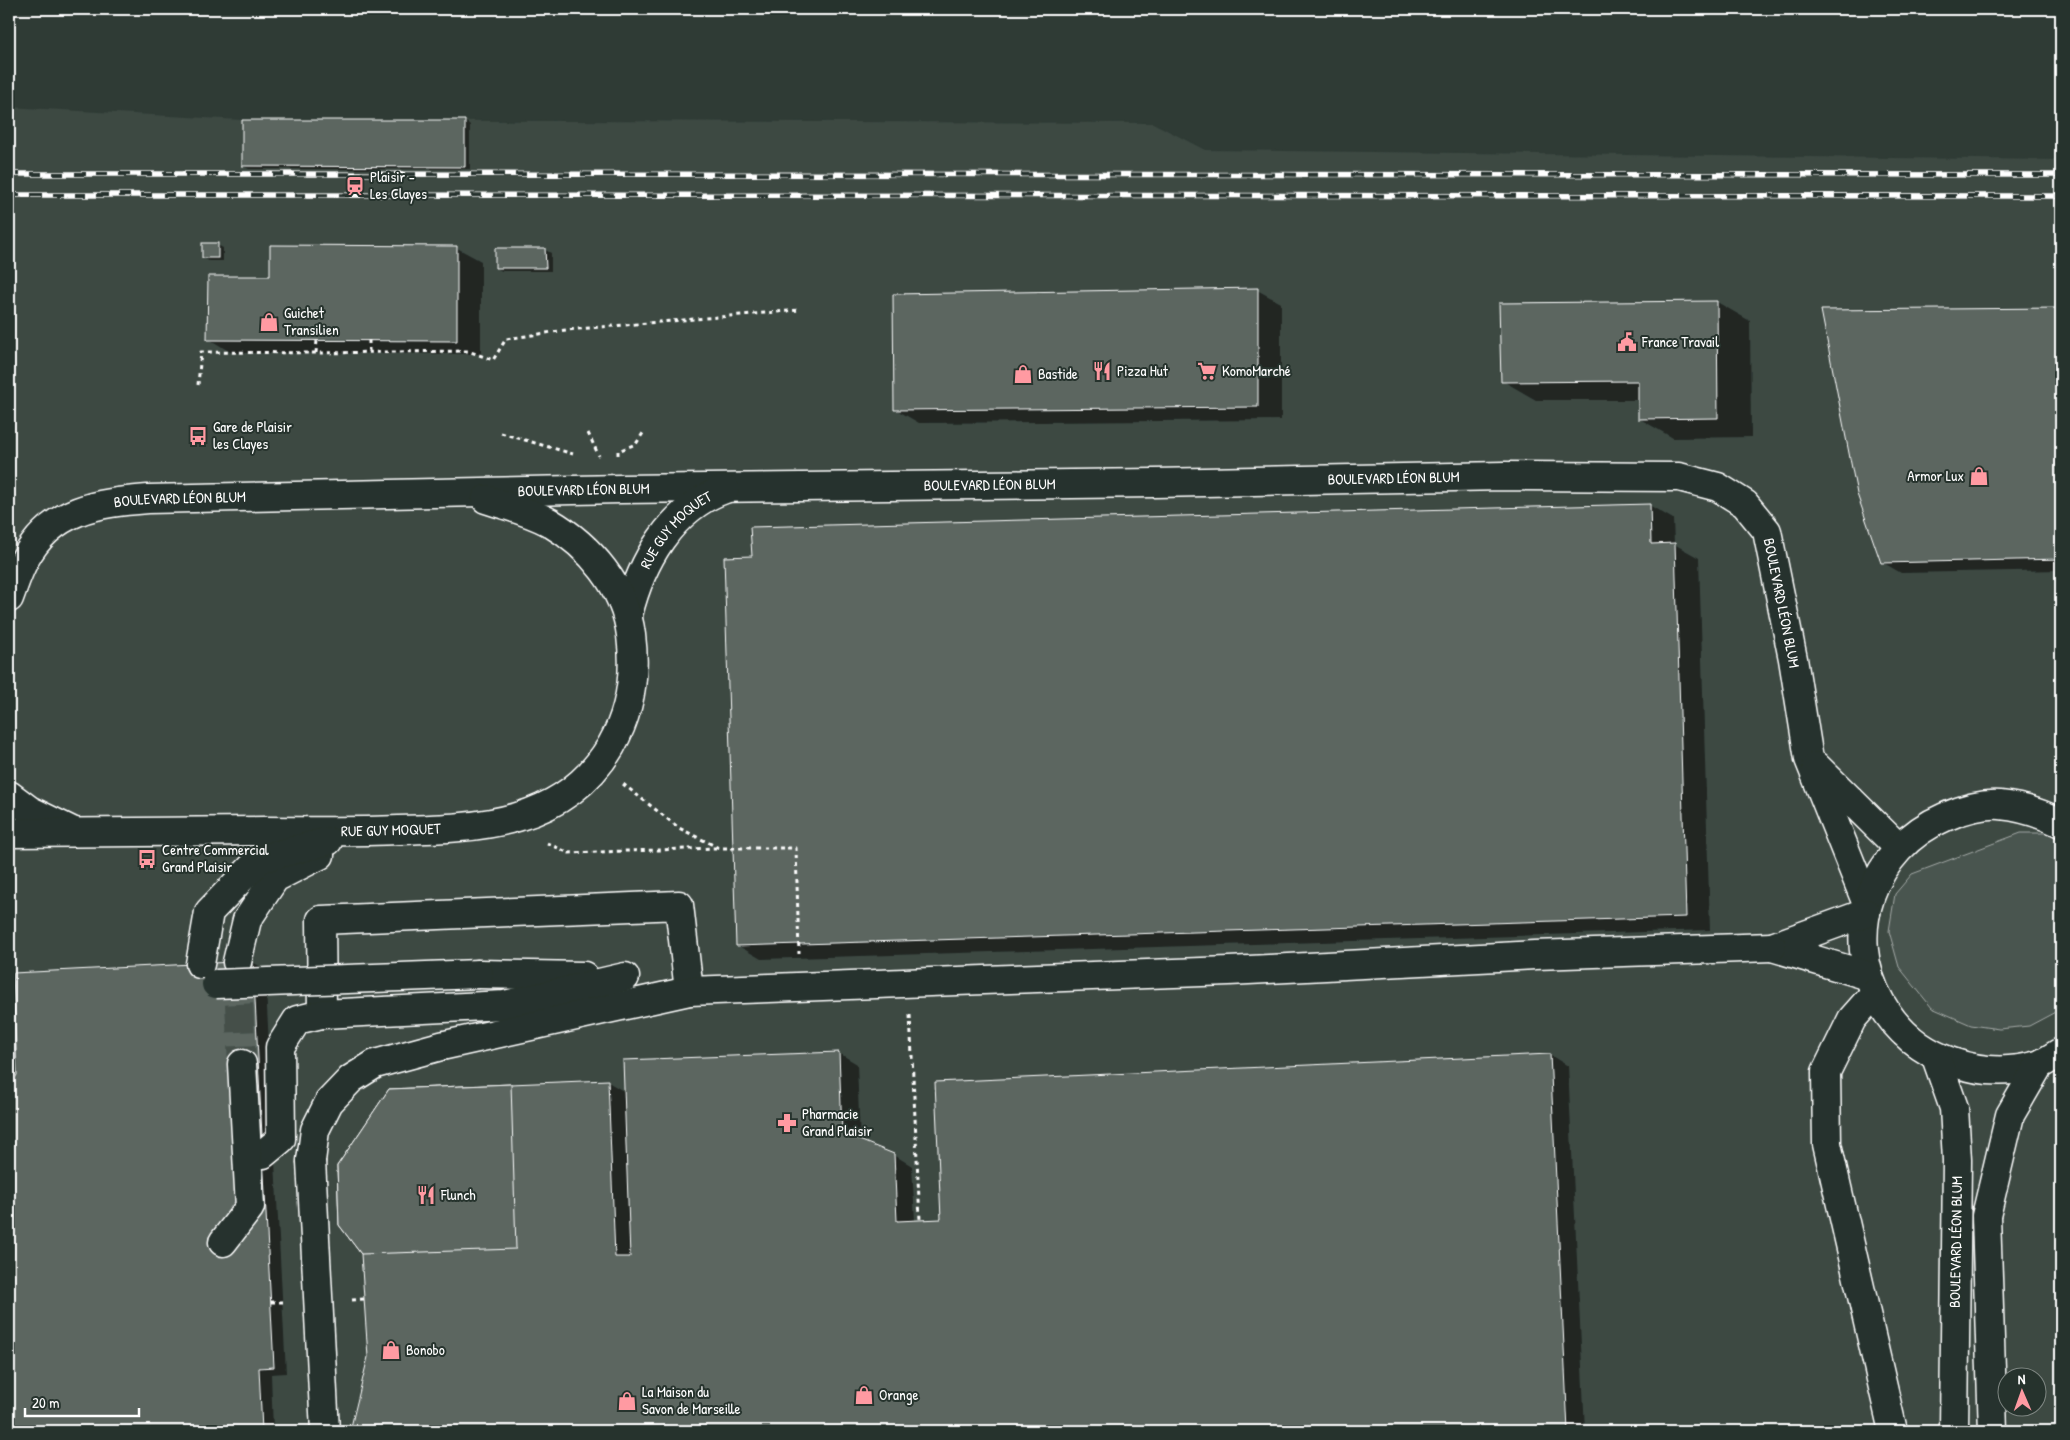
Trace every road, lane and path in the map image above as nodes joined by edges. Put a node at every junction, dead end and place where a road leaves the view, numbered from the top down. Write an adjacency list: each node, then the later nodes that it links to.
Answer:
1 (800, 310): 5 (path)
2 (317, 340): 4 (path)
3 (369, 340): 5 (path)
4 (316, 353): 5 (path); 6 (path)
5 (369, 353)
6 (198, 385)
7 (645, 430): 12 (path)
8 (501, 433): 10 (path)
9 (588, 433): 12 (path)
10 (582, 457)
11 (591, 457): 12 (path)
12 (599, 457)
13 (729, 488): 14 (street, BOULEVARD LÉON BLUM); 16 (street, RUE GUY MOQUET); 17 (street, BOULEVARD LÉON BLUM)
14 (465, 492): 15 (street, BOULEVARD LÉON BLUM); 16 (street, RUE GUY MOQUET)
15 (9, 598)
16 (628, 615): 20 (street, RUE GUY MOQUET)
17 (1809, 759): 26 (street); 27 (street, BOULEVARD LÉON BLUM)
18 (623, 784): 25 (path)
19 (9, 795): 24 (street)
20 (501, 823): 22 (street, RUE GUY MOQUET); 25 (path)
21 (2061, 823): 26 (street, BOULEVARD LÉON BLUM)
22 (363, 831): 24 (street, RUE GUY MOQUET); 30 (street); 31 (street, bridge)
23 (9, 833): 24 (street, RUE GUY MOQUET)
24 (76, 833)
25 (719, 848): 29 (path)
26 (1899, 848): 27 (street, BOULEVARD LÉON BLUM)
27 (1867, 909): 28 (street); 32 (street, BOULEVARD LÉON BLUM)
28 (1772, 946): 32 (street); 33 (street)
29 (799, 953)
30 (237, 962)
31 (625, 976): 33 (street); 35 (street)
32 (1872, 984): 36 (street, BOULEVARD LÉON BLUM); 43 (street)
33 (689, 991): 35 (street); 42 (street, bridge)
34 (910, 1008): 40 (path)
35 (322, 1014): 39 (street)
36 (1936, 1057): 37 (street, BOULEVARD LÉON BLUM); 44 (street, BOULEVARD LÉON BLUM)
37 (2050, 1058): 45 (street, BOULEVARD LÉON BLUM)
38 (242, 1064): 41 (street)
39 (263, 1154)
40 (920, 1220)
41 (223, 1242)
42 (325, 1431)
43 (1893, 1431)
44 (1954, 1431)
45 (1993, 1431)

